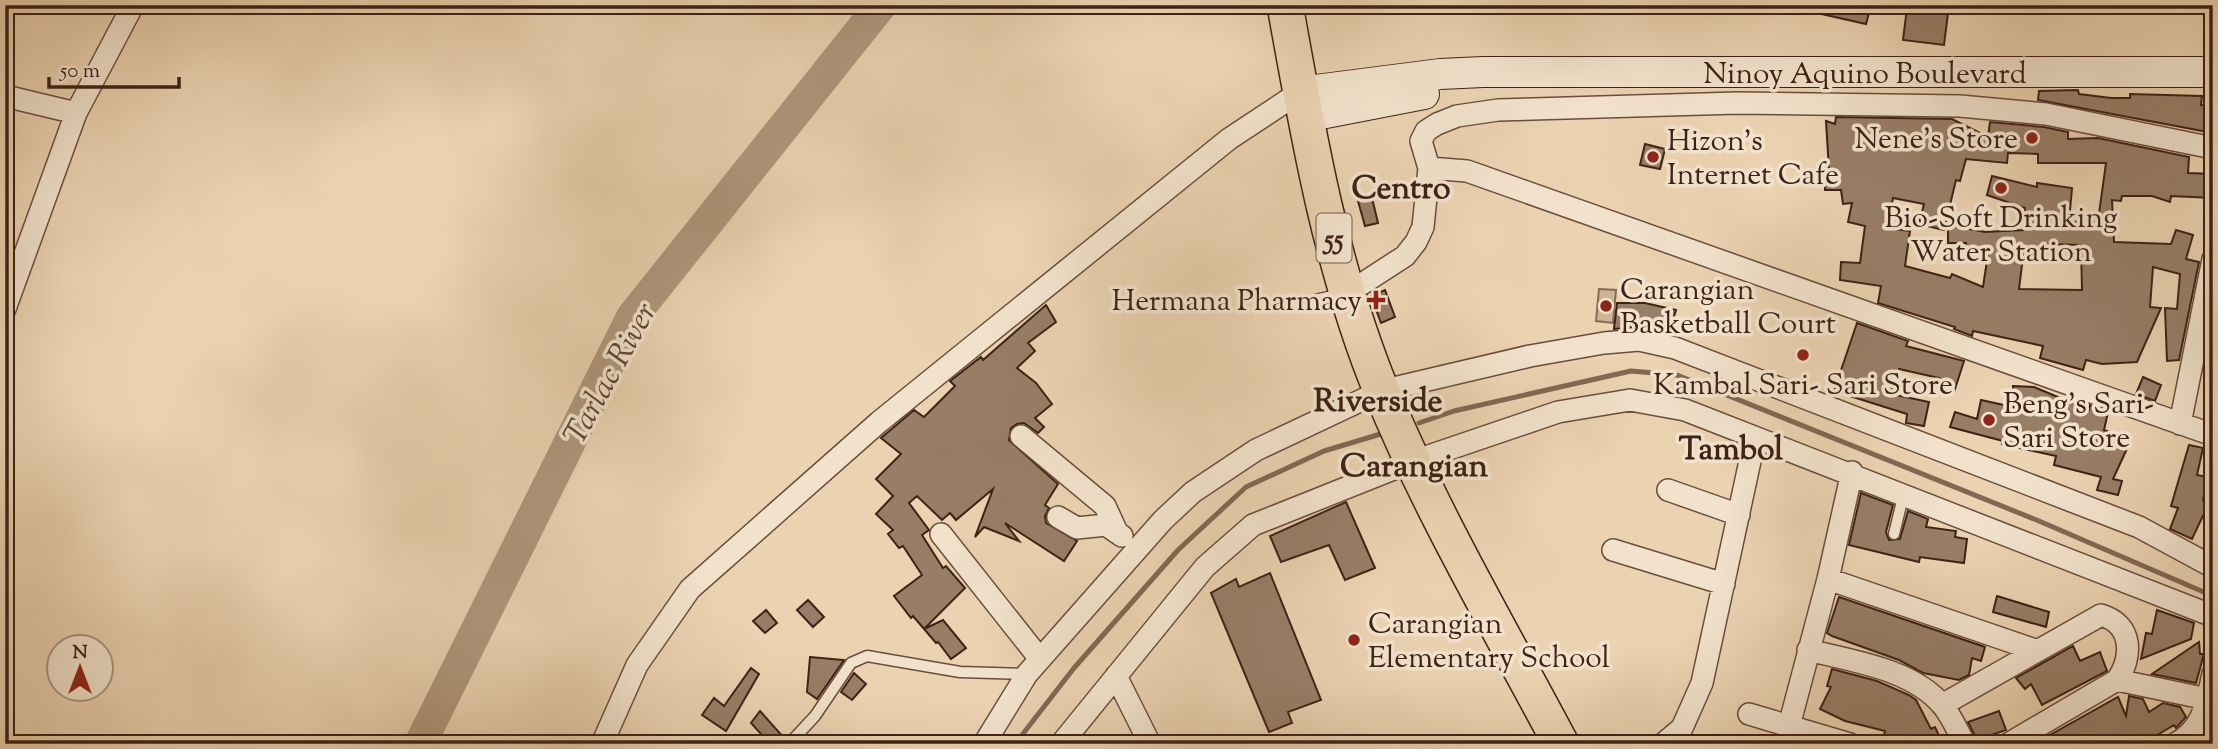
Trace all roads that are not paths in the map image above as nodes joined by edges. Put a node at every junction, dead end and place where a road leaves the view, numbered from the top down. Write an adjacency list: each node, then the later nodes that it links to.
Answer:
1 (133, 5): 6 (street)
2 (1285, 5): 4 (highway, 55)
3 (2213, 72): 4 (main road, Ninoy Aquino Boulevard)
4 (1301, 94): 10 (highway, 55); 43 (street)
5 (5, 96): 6 (street)
6 (76, 113): 12 (street)
7 (2213, 148): 8 (street)
8 (1429, 168): 10 (street); 14 (street)
9 (2213, 259): 14 (street)
10 (1348, 293): 11 (lane); 13 (highway, 55)
11 (1287, 306)
12 (5, 309)
13 (1381, 391): 18 (highway, 55); 27 (street); 29 (street)
14 (2180, 424): 15 (street)
15 (2213, 435)
16 (1021, 436): 24 (street)
17 (1755, 438): 18 (street); 19 (street); 22 (street)
18 (1411, 462): 37 (street); 48 (highway, 55)
19 (1852, 472): 21 (street); 30 (street)
20 (1668, 490): 22 (street)
21 (1904, 493): 26 (lane); 32 (street)
22 (1739, 515): 31 (street)
23 (1058, 517): 24 (street)
24 (1116, 532): 27 (street)
25 (942, 534): 35 (street)
26 (1894, 534)
27 (1138, 547): 35 (street)
28 (1614, 550): 31 (street)
29 (2213, 566)
30 (1828, 579): 33 (street); 34 (street)
31 (1724, 584): 49 (street)
32 (2213, 616)
33 (1808, 650): 40 (street); 42 (street)
34 (2035, 650): 38 (street); 40 (street)
35 (1034, 667): 44 (lane); 45 (street)
36 (2213, 674): 39 (street)
37 (1116, 676): 46 (street); 47 (street)
38 (2117, 680): 39 (street); 52 (street)
39 (2207, 699): 53 (street)
40 (1942, 705): 51 (street)
41 (1749, 714): 42 (street)
42 (1789, 726): 50 (street)
43 (602, 744)
44 (789, 744)
45 (984, 744)
46 (1061, 744)
47 (1150, 744)
48 (1561, 744)
49 (1663, 744)
50 (1850, 744)
51 (1965, 744)
52 (2008, 744)
53 (2175, 744)

